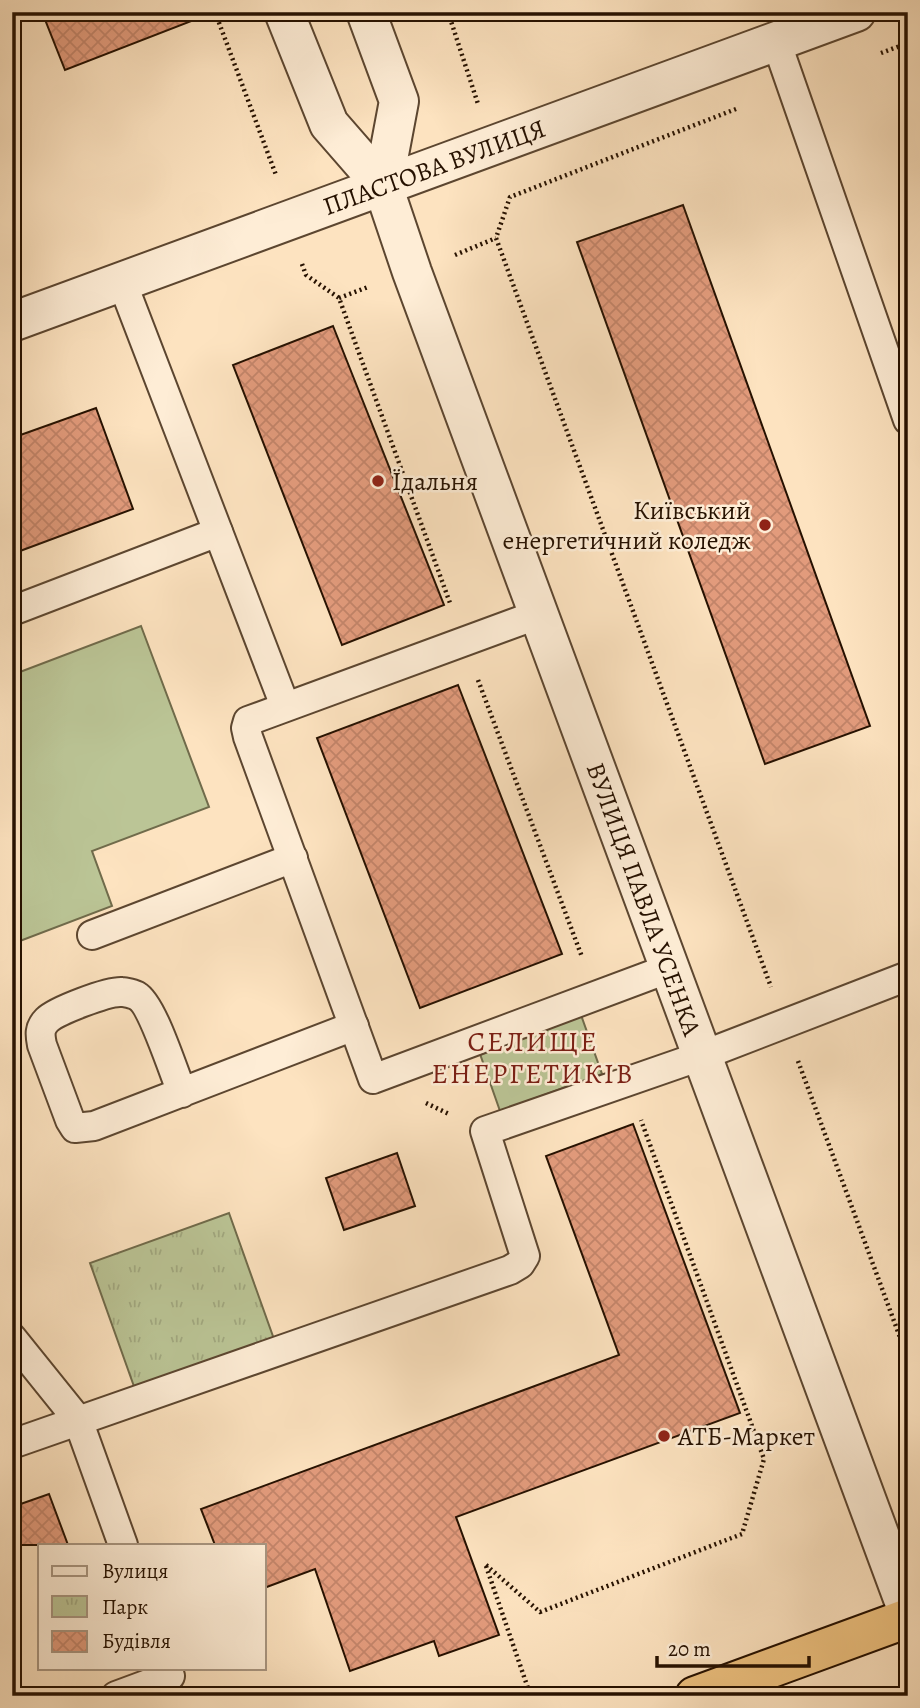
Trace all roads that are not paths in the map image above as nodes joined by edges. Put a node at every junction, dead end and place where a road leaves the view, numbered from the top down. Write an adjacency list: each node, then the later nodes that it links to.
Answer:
1 (285, 12): 5 (street, ВУЛИЦЯ ПАВЛА УСЕНКА)
2 (366, 12): 5 (street)
3 (856, 12): 4 (street, ПЛАСТОВА ВУЛИЦЯ)
4 (776, 41): 5 (street, ПЛАСТОВА ВУЛИЦЯ); 8 (lane)
5 (383, 186): 6 (street, ПЛАСТОВА ВУЛИЦЯ); 11 (street, ВУЛИЦЯ ПАВЛА УСЕНКА)
6 (122, 282): 7 (street, ПЛАСТОВА ВУЛИЦЯ); 9 (lane)
7 (12, 322)
8 (908, 420)
9 (218, 532): 10 (lane); 12 (lane)
10 (12, 611)
11 (539, 614): 12 (lane); 15 (street, ВУЛИЦЯ ПАВЛА УСЕНКА)
12 (285, 706): 13 (lane)
13 (293, 858): 14 (lane); 17 (lane)
14 (92, 935)
15 (670, 968): 17 (lane); 18 (street, ВУЛИЦЯ ПАВЛА УСЕНКА)
16 (908, 976): 18 (lane)
17 (354, 1026): 19 (lane)
18 (701, 1056): 21 (lane); 24 (street, ВУЛИЦЯ ПАВЛА УСЕНКА)
19 (182, 1093): 19 (lane)
20 (12, 1338): 21 (lane)
21 (78, 1420): 22 (lane); 23 (lane)
22 (12, 1444)
23 (123, 1544)
24 (908, 1612)
25 (908, 1618): 28 (highway)
26 (172, 1680): 27 (lane)
27 (116, 1696)
28 (695, 1696)

